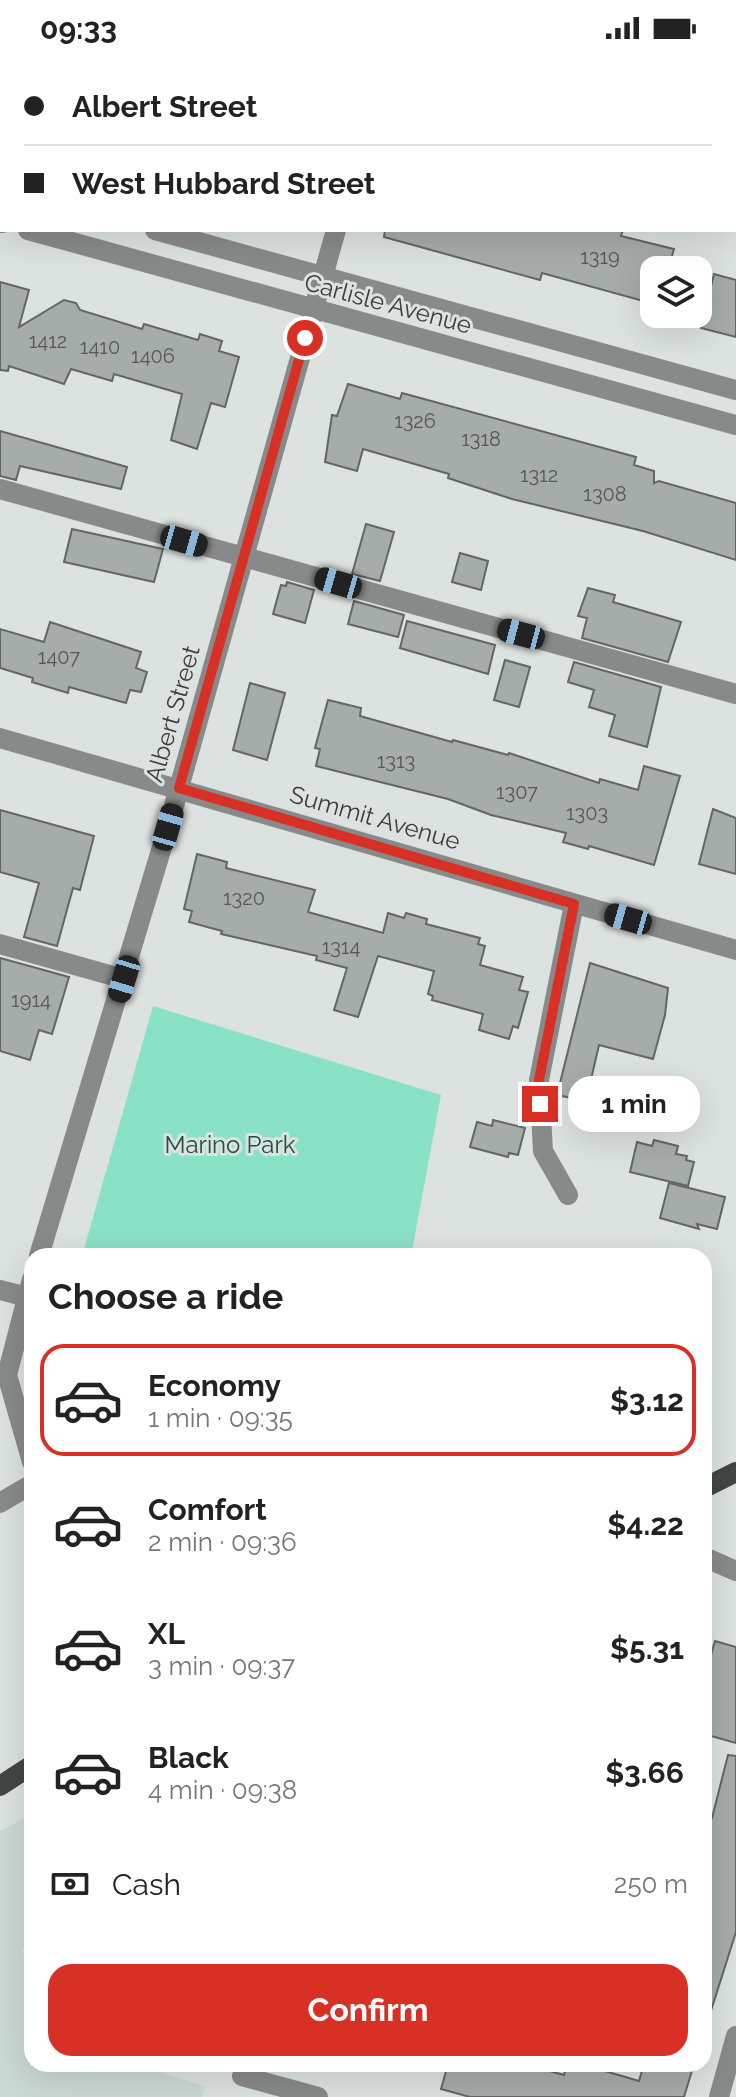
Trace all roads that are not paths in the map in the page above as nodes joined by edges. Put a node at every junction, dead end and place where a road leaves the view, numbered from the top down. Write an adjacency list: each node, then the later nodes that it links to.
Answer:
1 (35, 232): 5 (street, Carlisle Avenue)
2 (162, 232): 4 (street, Carlisle Avenue)
3 (335, 232): 4 (street, Albert Street)
4 (322, 276): 5 (street, Albert Street); 6 (street, Carlisle Avenue)
5 (312, 311): 7 (street, Carlisle Avenue); 9 (street, Albert Street)
6 (736, 390)
7 (736, 425)
8 (0, 489): 9 (street)
9 (246, 558): 10 (street); 12 (street, Albert Street)
10 (736, 694)
11 (0, 738): 12 (street, Summit Avenue)
12 (179, 788): 13 (street, Summit Avenue); 16 (street, Albert Street)
13 (574, 904): 15 (street, Summit Avenue); 17 (street)
14 (0, 944): 16 (street)
15 (736, 950)
16 (124, 979): 18 (street, Albert Street)
17 (568, 1195)
18 (41, 1248)
19 (24, 1288): 20 (street)
20 (0, 1290)
21 (24, 1308): 22 (street)
22 (24, 1434)
23 (736, 1472): 24 (main road)
24 (712, 1484)
25 (24, 1489): 26 (street)
26 (0, 1503)
27 (712, 1560): 28 (street)
28 (736, 1571)
29 (24, 1771): 30 (main road)
30 (5, 1784)
31 (736, 2036): 36 (street)
32 (243, 2072): 34 (street)
33 (249, 2072): 35 (street)
34 (236, 2097)
35 (318, 2097)
36 (719, 2097)

